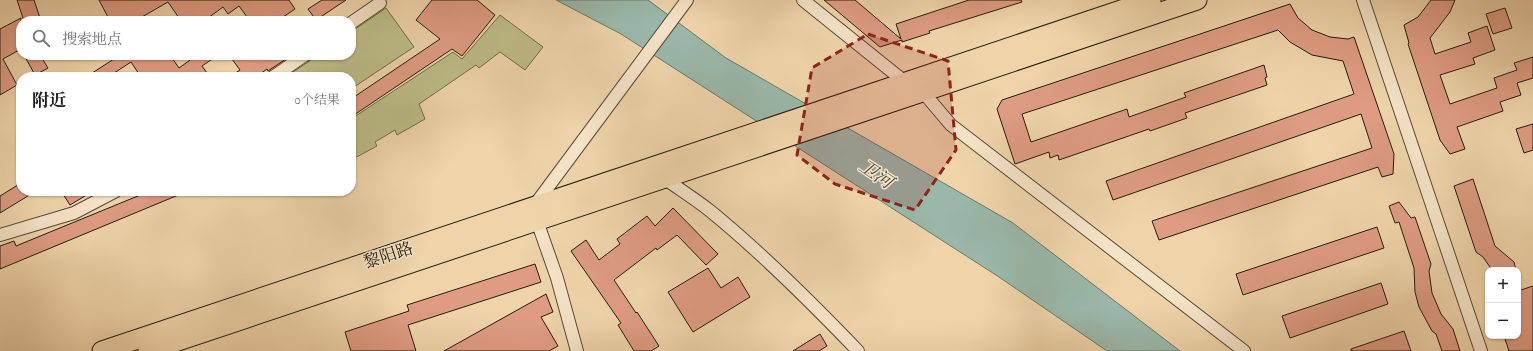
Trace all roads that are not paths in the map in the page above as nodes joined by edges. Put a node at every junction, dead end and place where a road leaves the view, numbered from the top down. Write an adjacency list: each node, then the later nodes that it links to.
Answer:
1 (687, 0): 14 (street)
2 (803, 0): 10 (street)
3 (1151, 0): 10 (main road)
4 (1197, 0): 11 (main road)
5 (1363, 0): 21 (street)
6 (380, 3): 7 (street)
7 (356, 20)
8 (298, 60): 9 (street)
9 (280, 72)
10 (902, 88): 11 (main road); 12 (main road, 黎阳路)
11 (923, 92): 20 (street)
12 (673, 170): 14 (main road, 黎阳路); 19 (street)
13 (106, 196): 15 (street)
14 (535, 214): 16 (main road, 黎阳路); 17 (main road, 黎阳路); 18 (street)
15 (0, 235)
16 (102, 351)
17 (148, 351)
18 (577, 351)
19 (858, 351)
20 (1244, 351)
21 (1481, 351)

